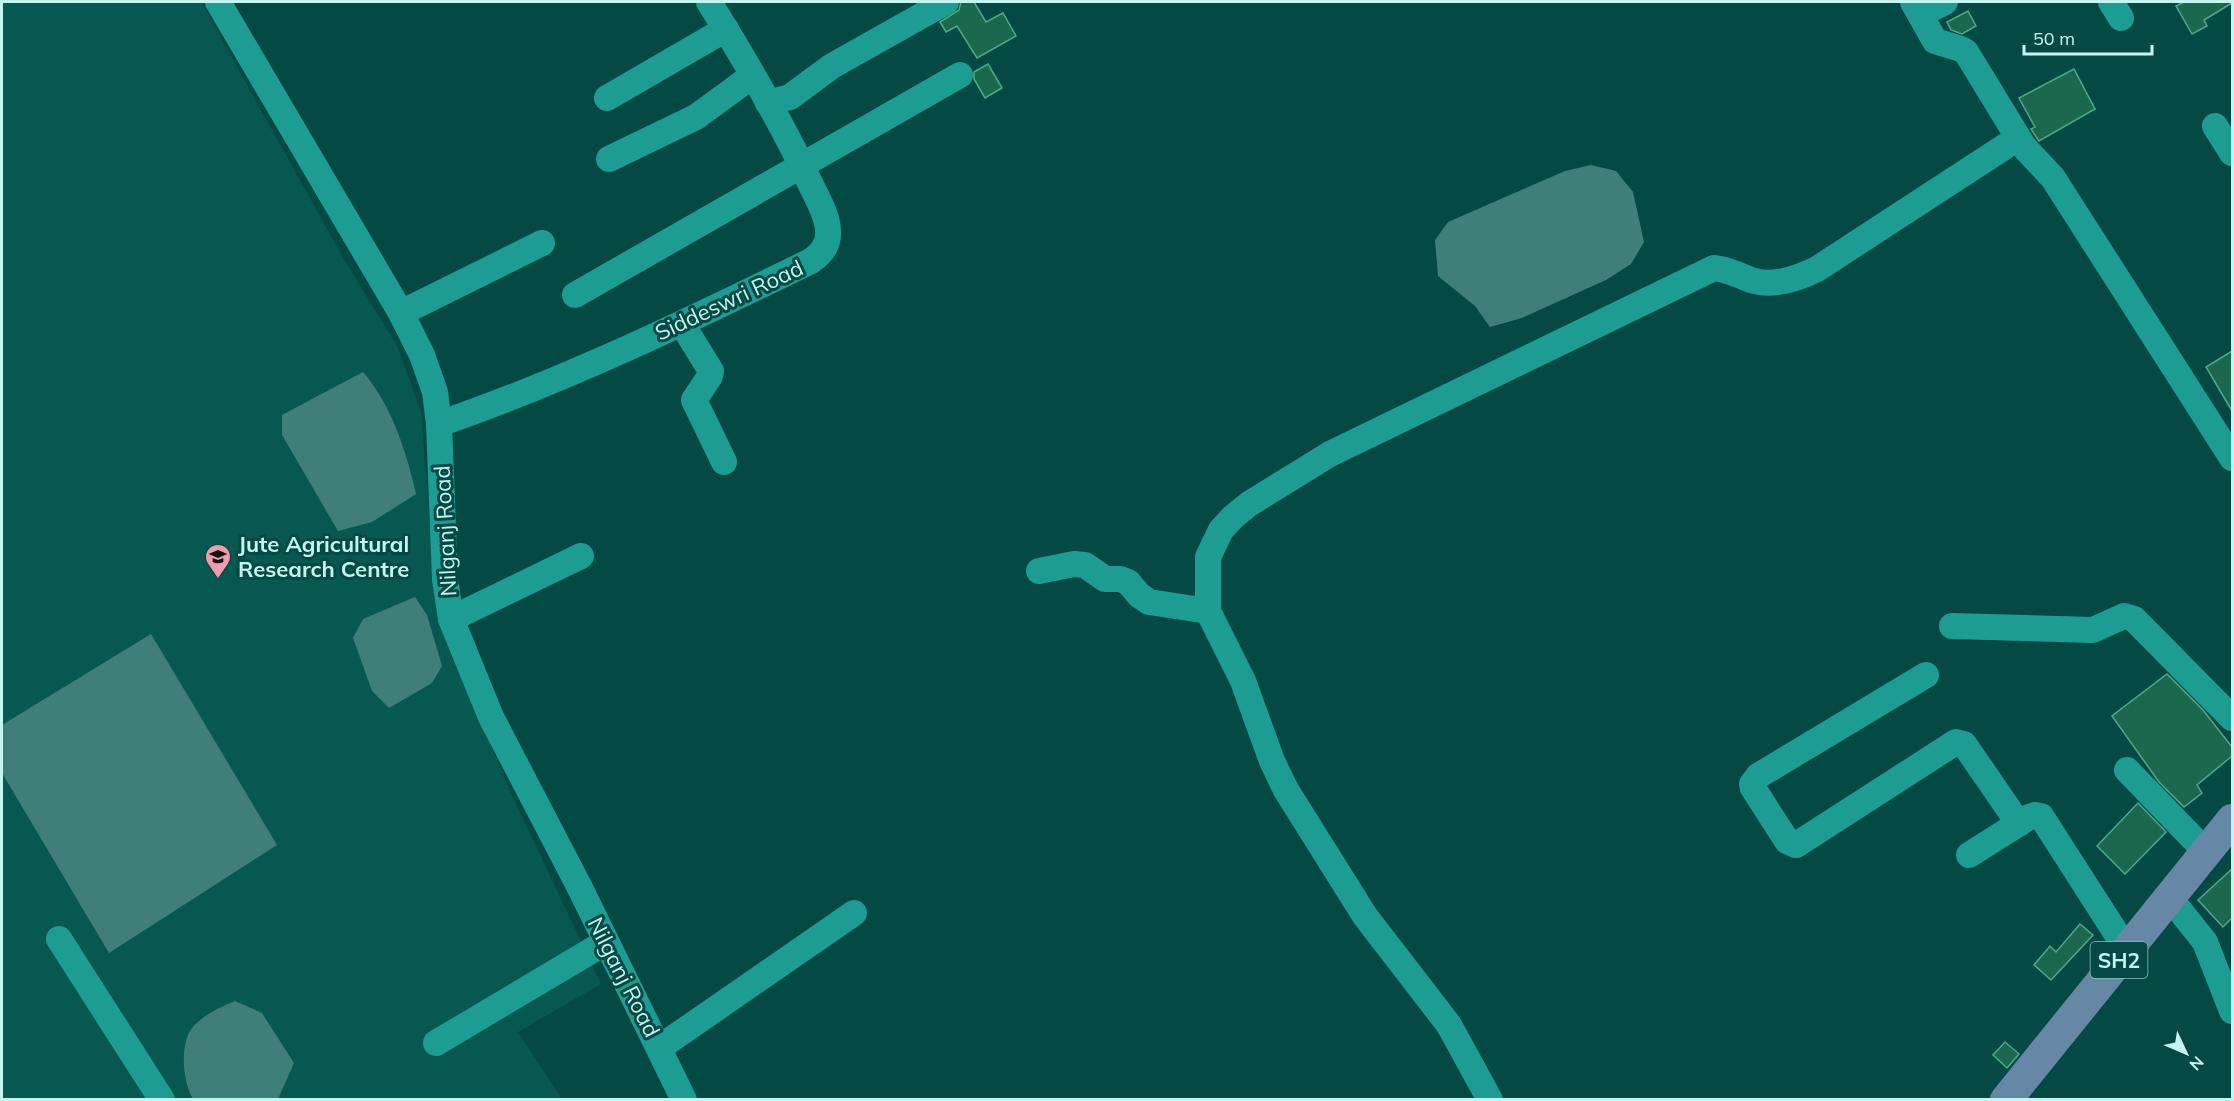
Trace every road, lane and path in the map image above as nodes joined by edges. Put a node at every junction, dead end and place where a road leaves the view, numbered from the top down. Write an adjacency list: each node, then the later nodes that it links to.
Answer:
1 (218, 2): 18 (street, Nilganj Road)
2 (709, 2): 6 (street, Siddeswri Road)
3 (946, 2): 10 (street)
4 (1945, 2): 5 (street)
5 (1917, 8): 12 (street)
6 (726, 29): 8 (street, Siddeswri Road); 9 (street)
7 (960, 75): 15 (street)
8 (752, 76): 10 (street, Siddeswri Road); 14 (street)
9 (607, 98)
10 (768, 103): 15 (street, Siddeswri Road)
11 (2215, 126): 13 (street)
12 (2018, 138): 21 (street); 25 (street)
13 (2232, 153)
14 (609, 159)
15 (801, 164): 17 (street); 19 (street, Siddeswri Road)
16 (542, 243): 18 (street)
17 (575, 295)
18 (401, 313): 20 (street, Nilganj Road)
19 (682, 324): 20 (street, Siddeswri Road); 22 (street)
20 (439, 424): 26 (street, Nilganj Road)
21 (2232, 458)
22 (724, 462)
23 (580, 556): 26 (street)
24 (1039, 571): 25 (street)
25 (1208, 610): 45 (street)
26 (451, 619): 38 (street, Nilganj Road)
27 (1952, 626): 29 (street)
28 (1926, 675): 32 (street)
29 (2232, 718)
30 (2127, 770): 33 (street)
31 (2232, 820): 33 (main road, SH2)
32 (2019, 824): 34 (street); 39 (street)
33 (2207, 853): 35 (main road, SH2)
34 (1969, 855)
35 (2170, 898): 39 (main road, SH2); 40 (street)
36 (854, 913): 42 (street)
37 (59, 939): 43 (street)
38 (606, 942): 41 (street); 42 (street, Nilganj Road)
39 (2127, 950): 46 (main road, SH2)
40 (2232, 1011)
41 (436, 1043)
42 (659, 1048): 44 (street, Nilganj Road)
43 (162, 1100)
44 (684, 1100)
45 (1490, 1100)
46 (2006, 1100)

